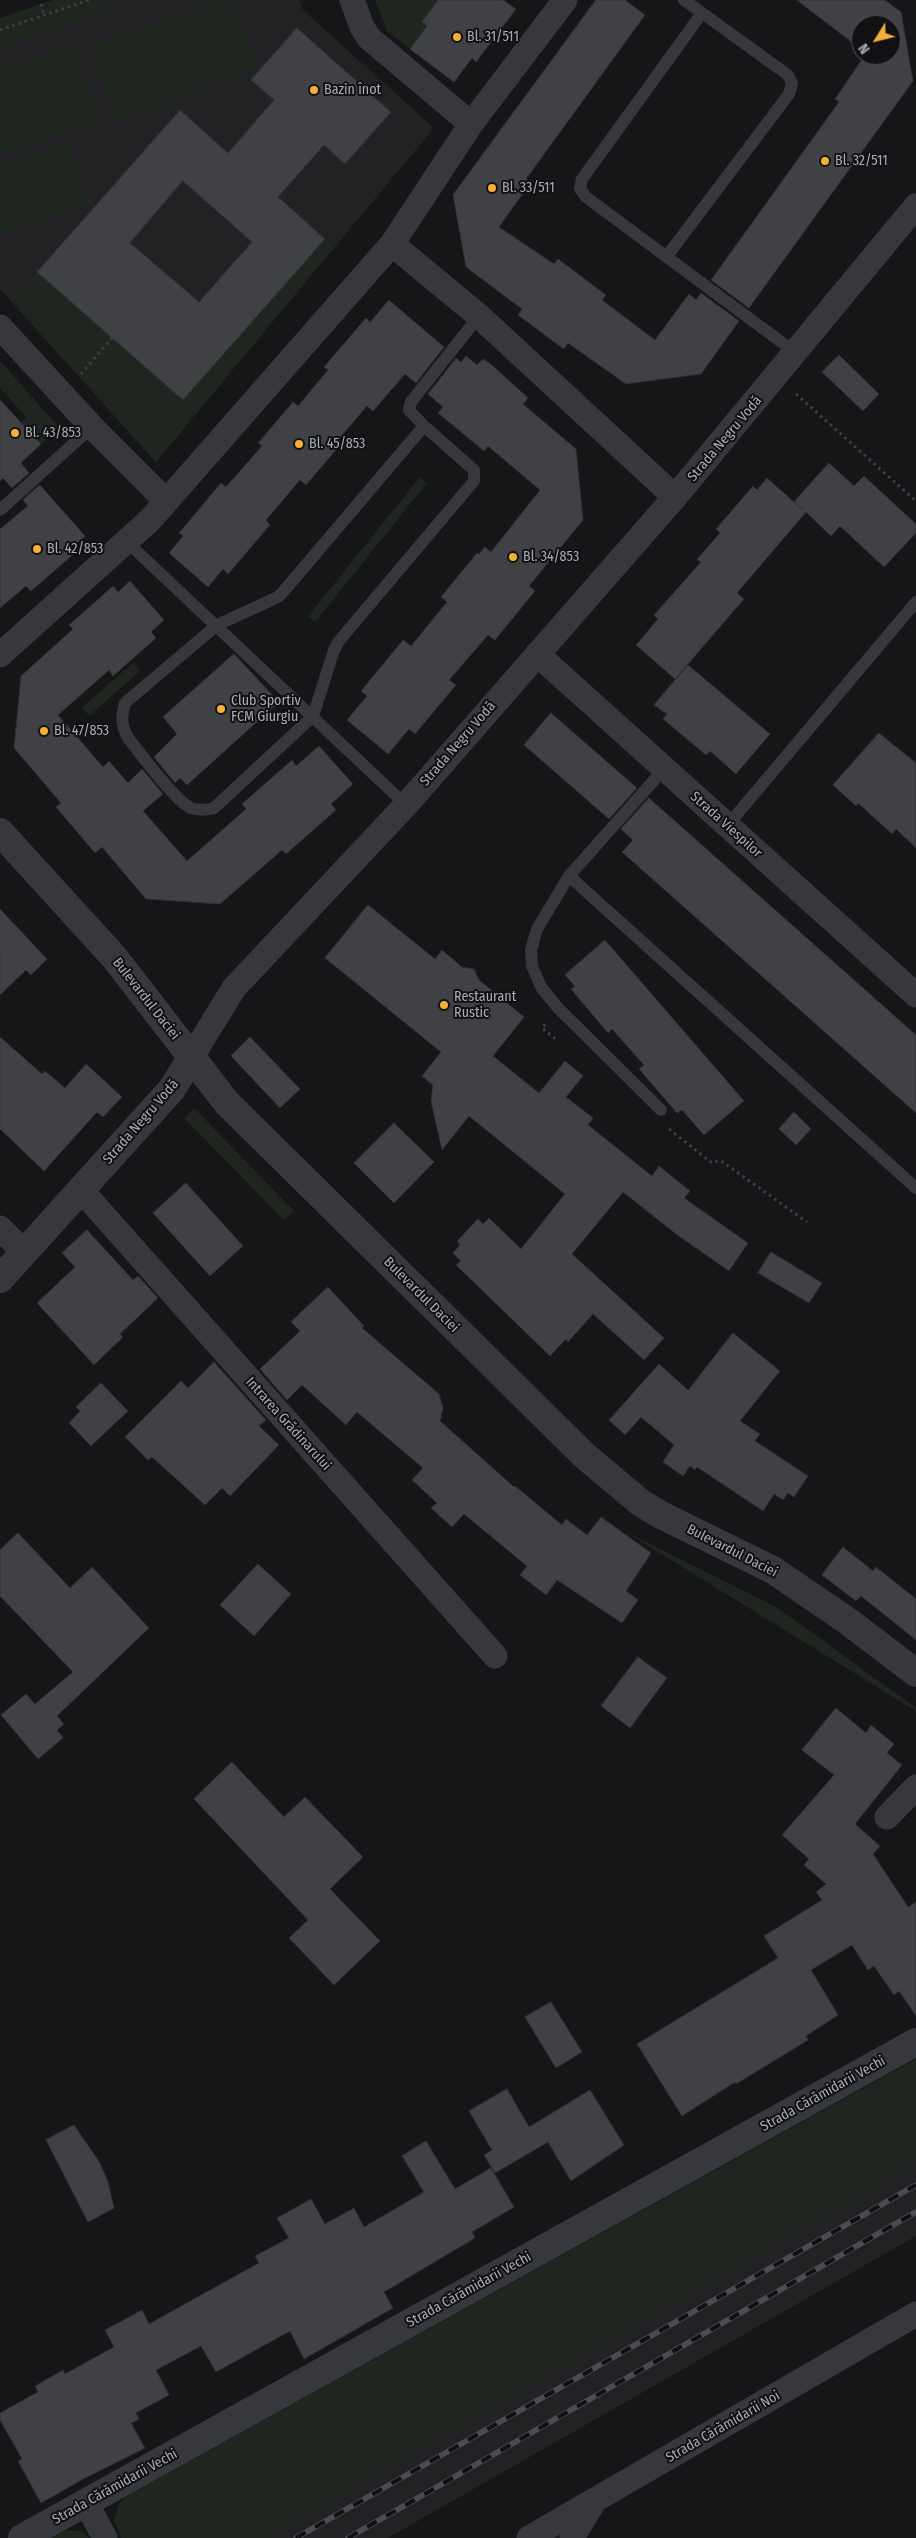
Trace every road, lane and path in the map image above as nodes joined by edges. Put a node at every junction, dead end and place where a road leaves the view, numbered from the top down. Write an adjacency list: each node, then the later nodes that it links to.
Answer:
1 (88, 0): 7 (path)
2 (352, 0): 9 (street)
3 (565, 0): 9 (street)
4 (684, 0): 6 (lane)
5 (41, 4): 7 (path)
6 (702, 13): 12 (lane); 12 (lane)
7 (44, 15): 8 (path)
8 (0, 30)
9 (471, 124): 11 (street)
10 (916, 206): 16 (street, Strada Negru Vodă)
11 (392, 244): 13 (street); 22 (street)
12 (667, 256): 16 (lane)
13 (479, 316): 19 (lane); 21 (street)
14 (0, 327): 20 (street)
15 (112, 338): 17 (path)
16 (796, 353): 18 (street, Strada Negru Vodă)
17 (79, 376)
18 (777, 377): 21 (street, Strada Negru Vodă); 23 (path)
19 (424, 426): 27 (lane); 30 (lane)
20 (92, 427): 22 (street); 24 (lane)
21 (675, 497): 28 (street, Strada Negru Vodă)
22 (166, 501): 25 (street)
23 (916, 501)
24 (0, 510)
25 (127, 542): 27 (lane); 29 (street)
26 (916, 602): 33 (lane)
27 (217, 625): 30 (lane); 30 (lane)
28 (537, 654): 31 (street, Strada Viespilor); 32 (street, Strada Negru Vodă)
29 (0, 655)
30 (313, 715): 32 (lane)
31 (664, 770): 33 (street, Strada Viespilor); 35 (lane)
32 (406, 805): 37 (street, Strada Negru Vodă)
33 (727, 826): 36 (street, Strada Viespilor)
34 (0, 832): 37 (street, Bulevardul Daciei)
35 (569, 876): 38 (lane); 39 (lane)
36 (916, 995)
37 (191, 1058): 40 (street, Strada Negru Vodă); 45 (street, Bulevardul Daciei)
38 (661, 1110)
39 (916, 1188)
40 (82, 1191): 42 (street, Strada Negru Vodă); 44 (street, Intrarea Grădinarului)
41 (0, 1228): 42 (street)
42 (25, 1253): 43 (street, Strada Negru Vodă)
43 (0, 1279)
44 (495, 1656)
45 (916, 1673)
46 (916, 1786): 47 (street)
47 (887, 1817)
48 (916, 2042): 51 (street, Strada Cărămidarii Vechi)
49 (916, 2314): 50 (street, Strada Cărămidarii Noi)
50 (593, 2502): 54 (street, Strada Cărămidarii Noi); 55 (street)
51 (86, 2503): 52 (street, Strada Cărămidarii Vechi); 53 (street)
52 (22, 2538)
53 (105, 2538)
54 (529, 2538)
55 (572, 2538)

